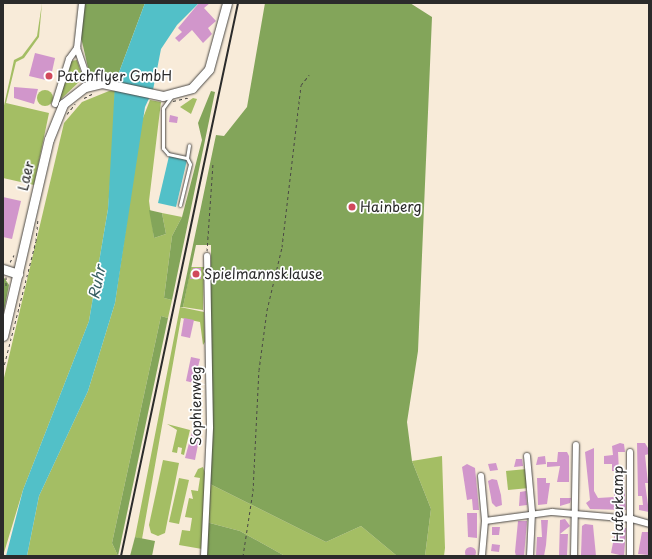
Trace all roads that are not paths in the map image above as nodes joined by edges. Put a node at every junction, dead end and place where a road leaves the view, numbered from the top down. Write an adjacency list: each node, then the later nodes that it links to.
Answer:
1 (82, 3): 3 (street)
2 (227, 3): 5 (main road)
3 (77, 48): 4 (street); 6 (street)
4 (90, 85): 5 (main road); 12 (main road, Laer)
5 (172, 96): 8 (lane)
6 (55, 104)
7 (189, 145): 8 (lane)
8 (186, 158): 9 (lane)
9 (180, 205)
10 (207, 256): 23 (street, Sophienweg)
11 (3, 269): 12 (main road)
12 (18, 274): 13 (main road, Laer)
13 (3, 336)
14 (576, 445): 19 (street)
15 (630, 452): 20 (street, Haferkamp)
16 (527, 456): 18 (street)
17 (481, 476): 21 (street)
18 (532, 512): 19 (street); 21 (street); 25 (street)
19 (577, 514): 20 (street); 26 (street)
20 (632, 519): 22 (street); 27 (street, Haferkamp)
21 (485, 521): 24 (street)
22 (649, 524)
23 (204, 556)
24 (482, 556)
25 (530, 556)
26 (574, 556)
27 (630, 556)

